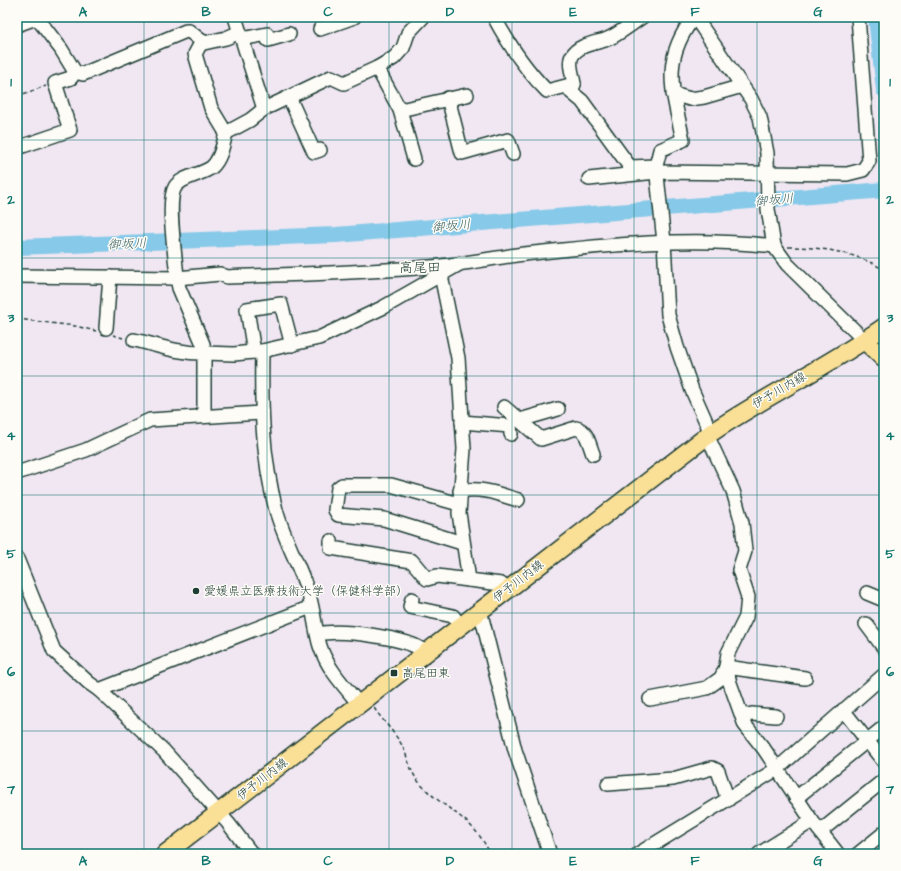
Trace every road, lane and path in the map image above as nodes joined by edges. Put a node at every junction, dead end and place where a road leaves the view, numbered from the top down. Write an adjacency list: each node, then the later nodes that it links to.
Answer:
1 (38, 17): 9 (street); 15 (street)
2 (235, 17): 12 (street)
3 (354, 17): 10 (street)
4 (422, 17): 14 (street)
5 (494, 17): 17 (street)
6 (642, 17): 17 (street)
7 (694, 17): 18 (street); 20 (street)
8 (858, 17): 32 (street)
9 (17, 25)
10 (320, 29)
11 (289, 34): 12 (street)
12 (241, 35): 13 (street); 24 (street)
13 (202, 41): 15 (street); 26 (street)
14 (377, 68): 22 (street); 25 (street)
15 (75, 72): 16 (street)
16 (55, 83): 21 (path); 27 (street)
17 (574, 84): 31 (street)
18 (742, 86): 20 (street); 32 (street)
19 (466, 94): 23 (street)
20 (673, 94): 31 (street)
21 (17, 96)
22 (289, 97): 24 (street); 28 (street)
23 (448, 98): 25 (street); 29 (street)
24 (264, 109): 26 (street)
25 (400, 110): 30 (street)
26 (226, 134): 40 (street)
27 (17, 148)
28 (320, 150)
29 (513, 154)
30 (414, 159)
31 (656, 172): 32 (street); 33 (street); 34 (street)
32 (767, 175): 35 (street)
33 (589, 179)
34 (663, 239): 35 (street); 36 (street); 57 (street)
35 (773, 243): 37 (path); 46 (street)
36 (461, 263): 38 (street); 40 (street)
37 (884, 270)
38 (441, 275): 47 (street); 55 (street)
39 (17, 276): 41 (street)
40 (176, 276): 41 (street); 49 (street)
41 (110, 277): 44 (street)
42 (17, 318): 44 (path)
43 (884, 327): 46 (main road, 伊予川内線)
44 (105, 331): 45 (path)
45 (134, 340): 49 (street)
46 (864, 341): 50 (main road); 57 (main road, 伊予川内線)
47 (292, 345): 48 (street); 48 (street)
48 (258, 351): 49 (street); 53 (street)
49 (204, 353): 54 (street)
50 (884, 359)
51 (504, 407): 56 (street)
52 (558, 409): 56 (street)
53 (261, 413): 54 (street); 71 (street)
54 (204, 416): 59 (street)
55 (462, 422): 56 (street); 60 (street)
56 (514, 424): 58 (street)
57 (709, 434): 67 (main road, 伊予川内線); 78 (street)
58 (593, 454)
59 (17, 473)
60 (460, 490): 61 (street); 62 (street)
61 (518, 500)
62 (459, 504): 64 (street); 64 (street)
63 (331, 541): 66 (street)
64 (462, 543): 66 (street)
65 (17, 559): 81 (street)
66 (469, 580): 67 (street)
67 (506, 590): 72 (main road, 伊予川内線)
68 (867, 593): 70 (street)
69 (412, 598): 74 (street)
70 (884, 600)
71 (311, 606): 75 (street); 81 (street)
72 (480, 610): 74 (main road, 伊予川内線); 102 (street)
73 (866, 624): 76 (street)
74 (460, 625): 77 (main road, 伊予川内線)
75 (318, 634): 77 (street); 83 (street)
76 (884, 648)
77 (425, 652): 83 (main road, 伊予川内線)
78 (726, 667): 80 (street); 82 (street); 85 (street)
79 (884, 675): 84 (street)
80 (805, 678)
81 (99, 690): 95 (street)
82 (650, 699)
83 (363, 701): 95 (main road, 伊予川内線); 101 (path)
84 (843, 710): 88 (street); 90 (street)
85 (742, 716): 86 (street); 90 (street)
86 (776, 716)
87 (884, 727): 88 (street)
88 (867, 741): 89 (street); 93 (street)
89 (884, 762)
90 (776, 769): 93 (street); 94 (street)
91 (884, 780): 97 (street)
92 (608, 784): 94 (street)
93 (796, 798): 96 (street)
94 (728, 800): 103 (street)
95 (219, 812): 99 (main road, 伊予川内線); 100 (street)
96 (812, 821): 97 (street); 104 (street)
97 (822, 830): 105 (street)
98 (884, 833): 106 (street)
99 (165, 854)
100 (252, 854)
101 (490, 854)
102 (550, 854)
103 (638, 854)
104 (759, 854)
105 (838, 854)
106 (858, 854)

